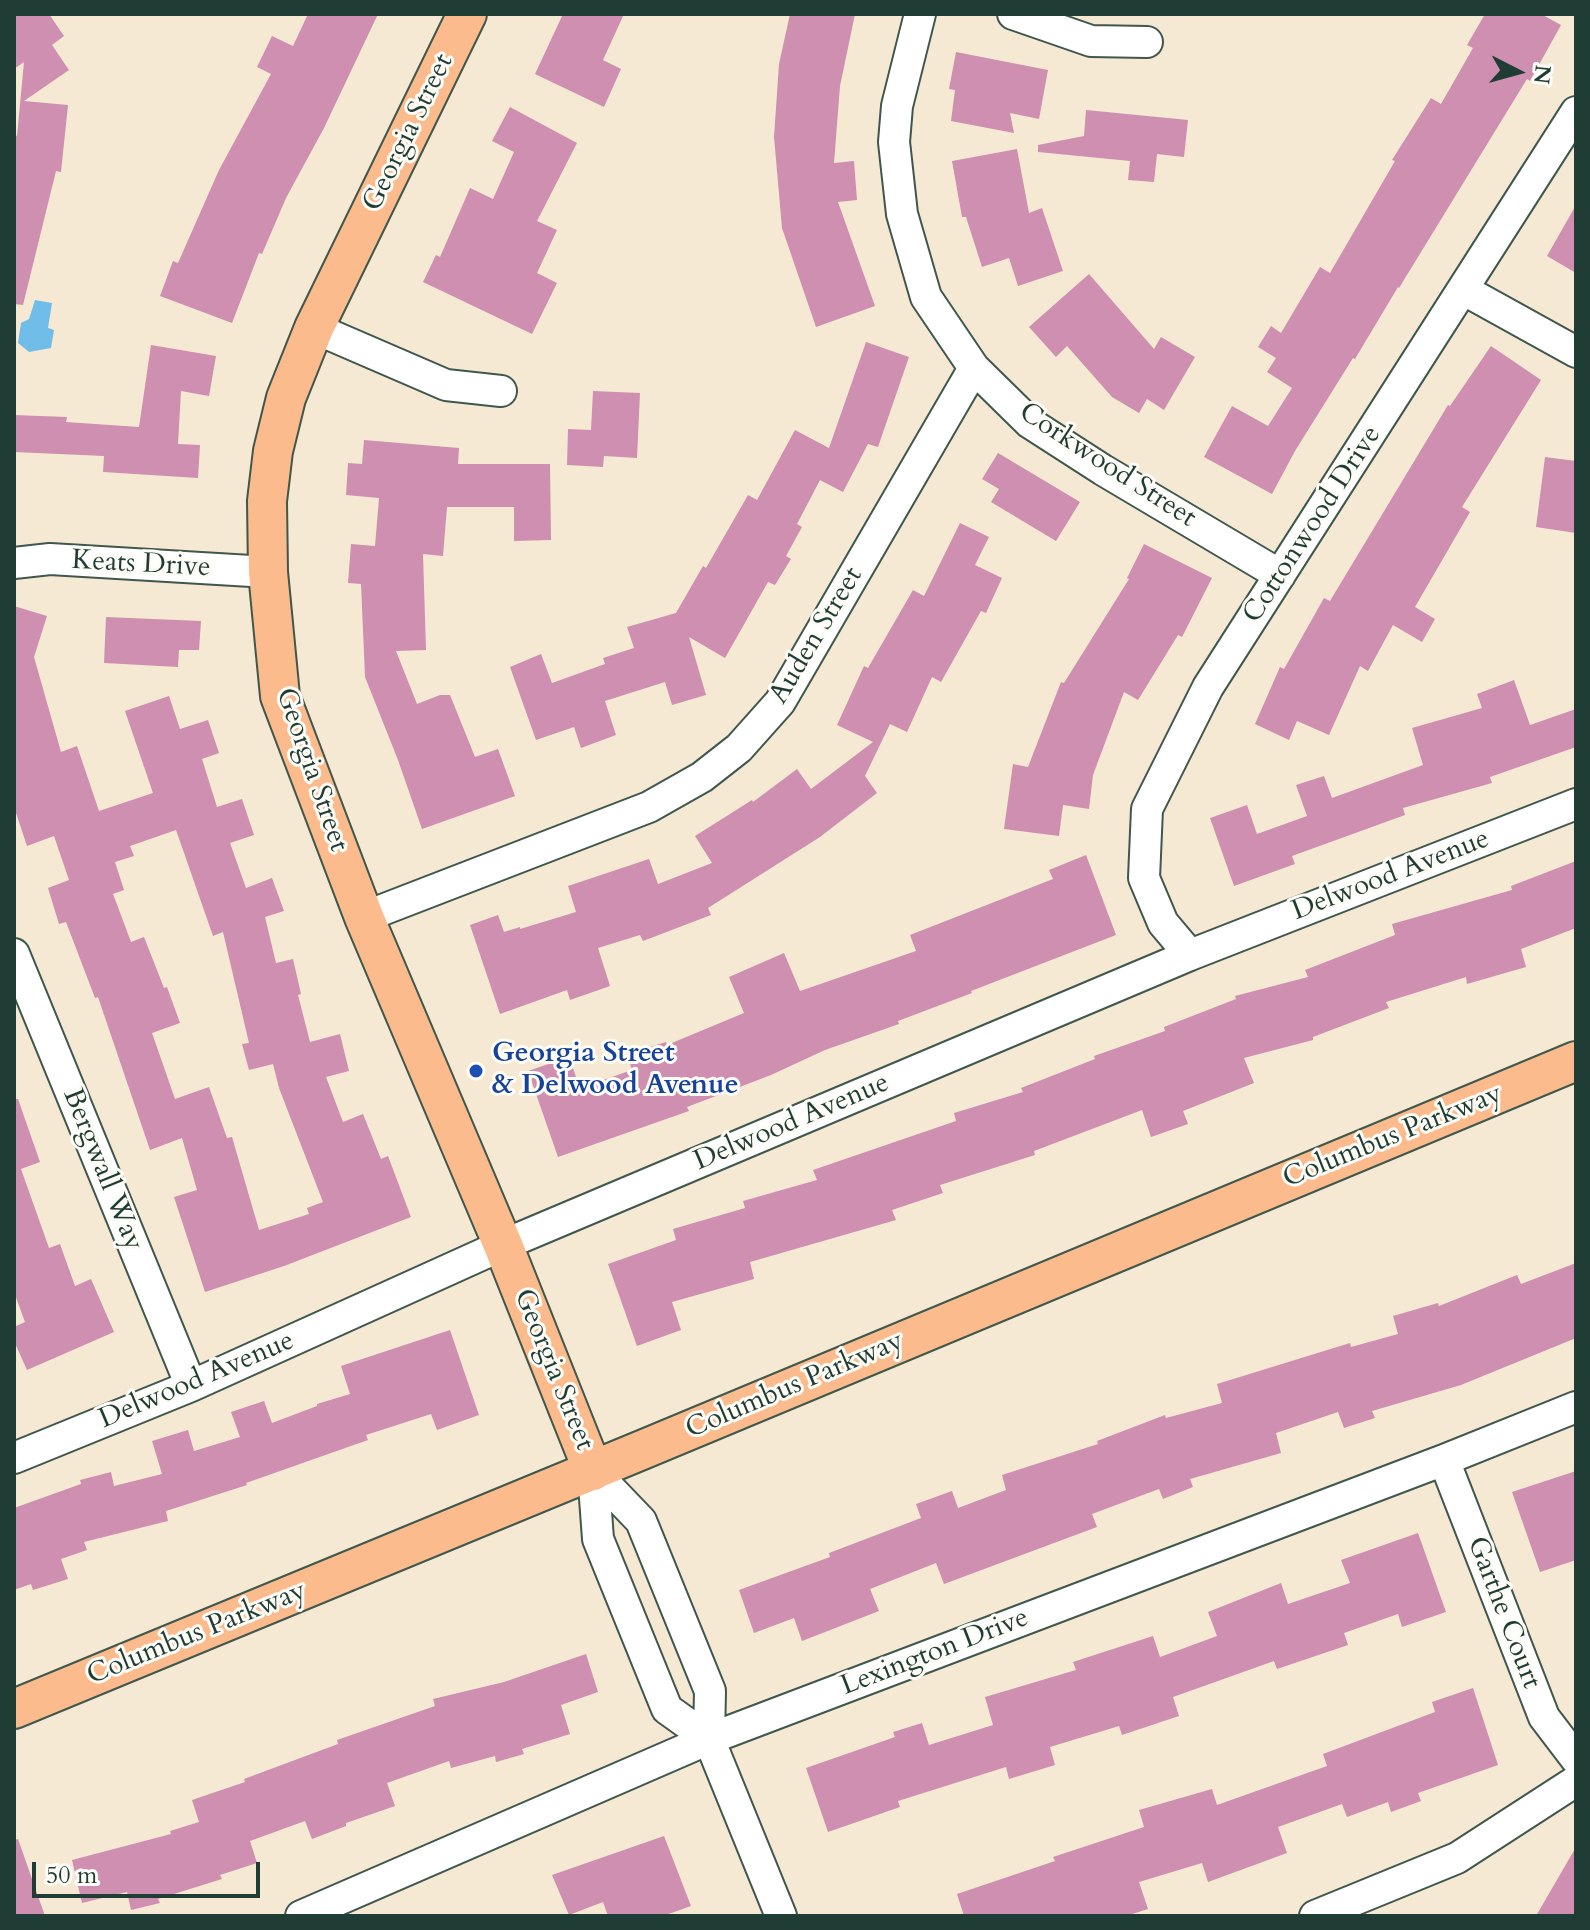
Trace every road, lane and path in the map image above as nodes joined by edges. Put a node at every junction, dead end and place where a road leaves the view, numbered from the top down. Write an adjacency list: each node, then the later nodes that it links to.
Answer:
1 (467, 14): 7 (main road, Georgia Street)
2 (920, 14): 9 (street, Corkwood Street)
3 (1013, 14): 4 (street)
4 (1147, 42)
5 (1576, 112): 6 (street, Cottonwood Drive)
6 (1464, 290): 8 (street); 13 (street, Cottonwood Drive)
7 (314, 328): 10 (street); 12 (main road, Georgia Street)
8 (1576, 352)
9 (974, 368): 13 (street, Corkwood Street); 15 (street, Auden Street)
10 (501, 391)
11 (14, 563): 12 (street, Keats Drive)
12 (268, 572): 15 (main road, Georgia Street)
13 (1280, 575): 17 (street, Cottonwood Drive)
14 (1576, 804): 17 (street, Delwood Avenue)
15 (364, 917): 19 (main road, Georgia Street)
16 (14, 954): 20 (street, Bergwall Way)
17 (1190, 955): 19 (street, Delwood Avenue)
18 (1576, 1061): 24 (main road, Columbus Parkway)
19 (503, 1245): 20 (street, Delwood Avenue); 24 (main road, Georgia Street)
20 (191, 1386): 22 (street, Delwood Avenue)
21 (1576, 1407): 23 (street, Lexington Drive)
22 (14, 1458)
23 (1444, 1460): 26 (street, Lexington Drive); 27 (street, Garthe Court)
24 (593, 1471): 25 (main road, Columbus Parkway); 26 (street, Georgia Street); 26 (street, Georgia Street)
25 (14, 1709)
26 (709, 1739): 29 (street, Lexington Drive); 30 (street, Georgia Street)
27 (1576, 1759)
28 (1576, 1781): 31 (street)
29 (311, 1914)
30 (781, 1916)
31 (1315, 1916)

